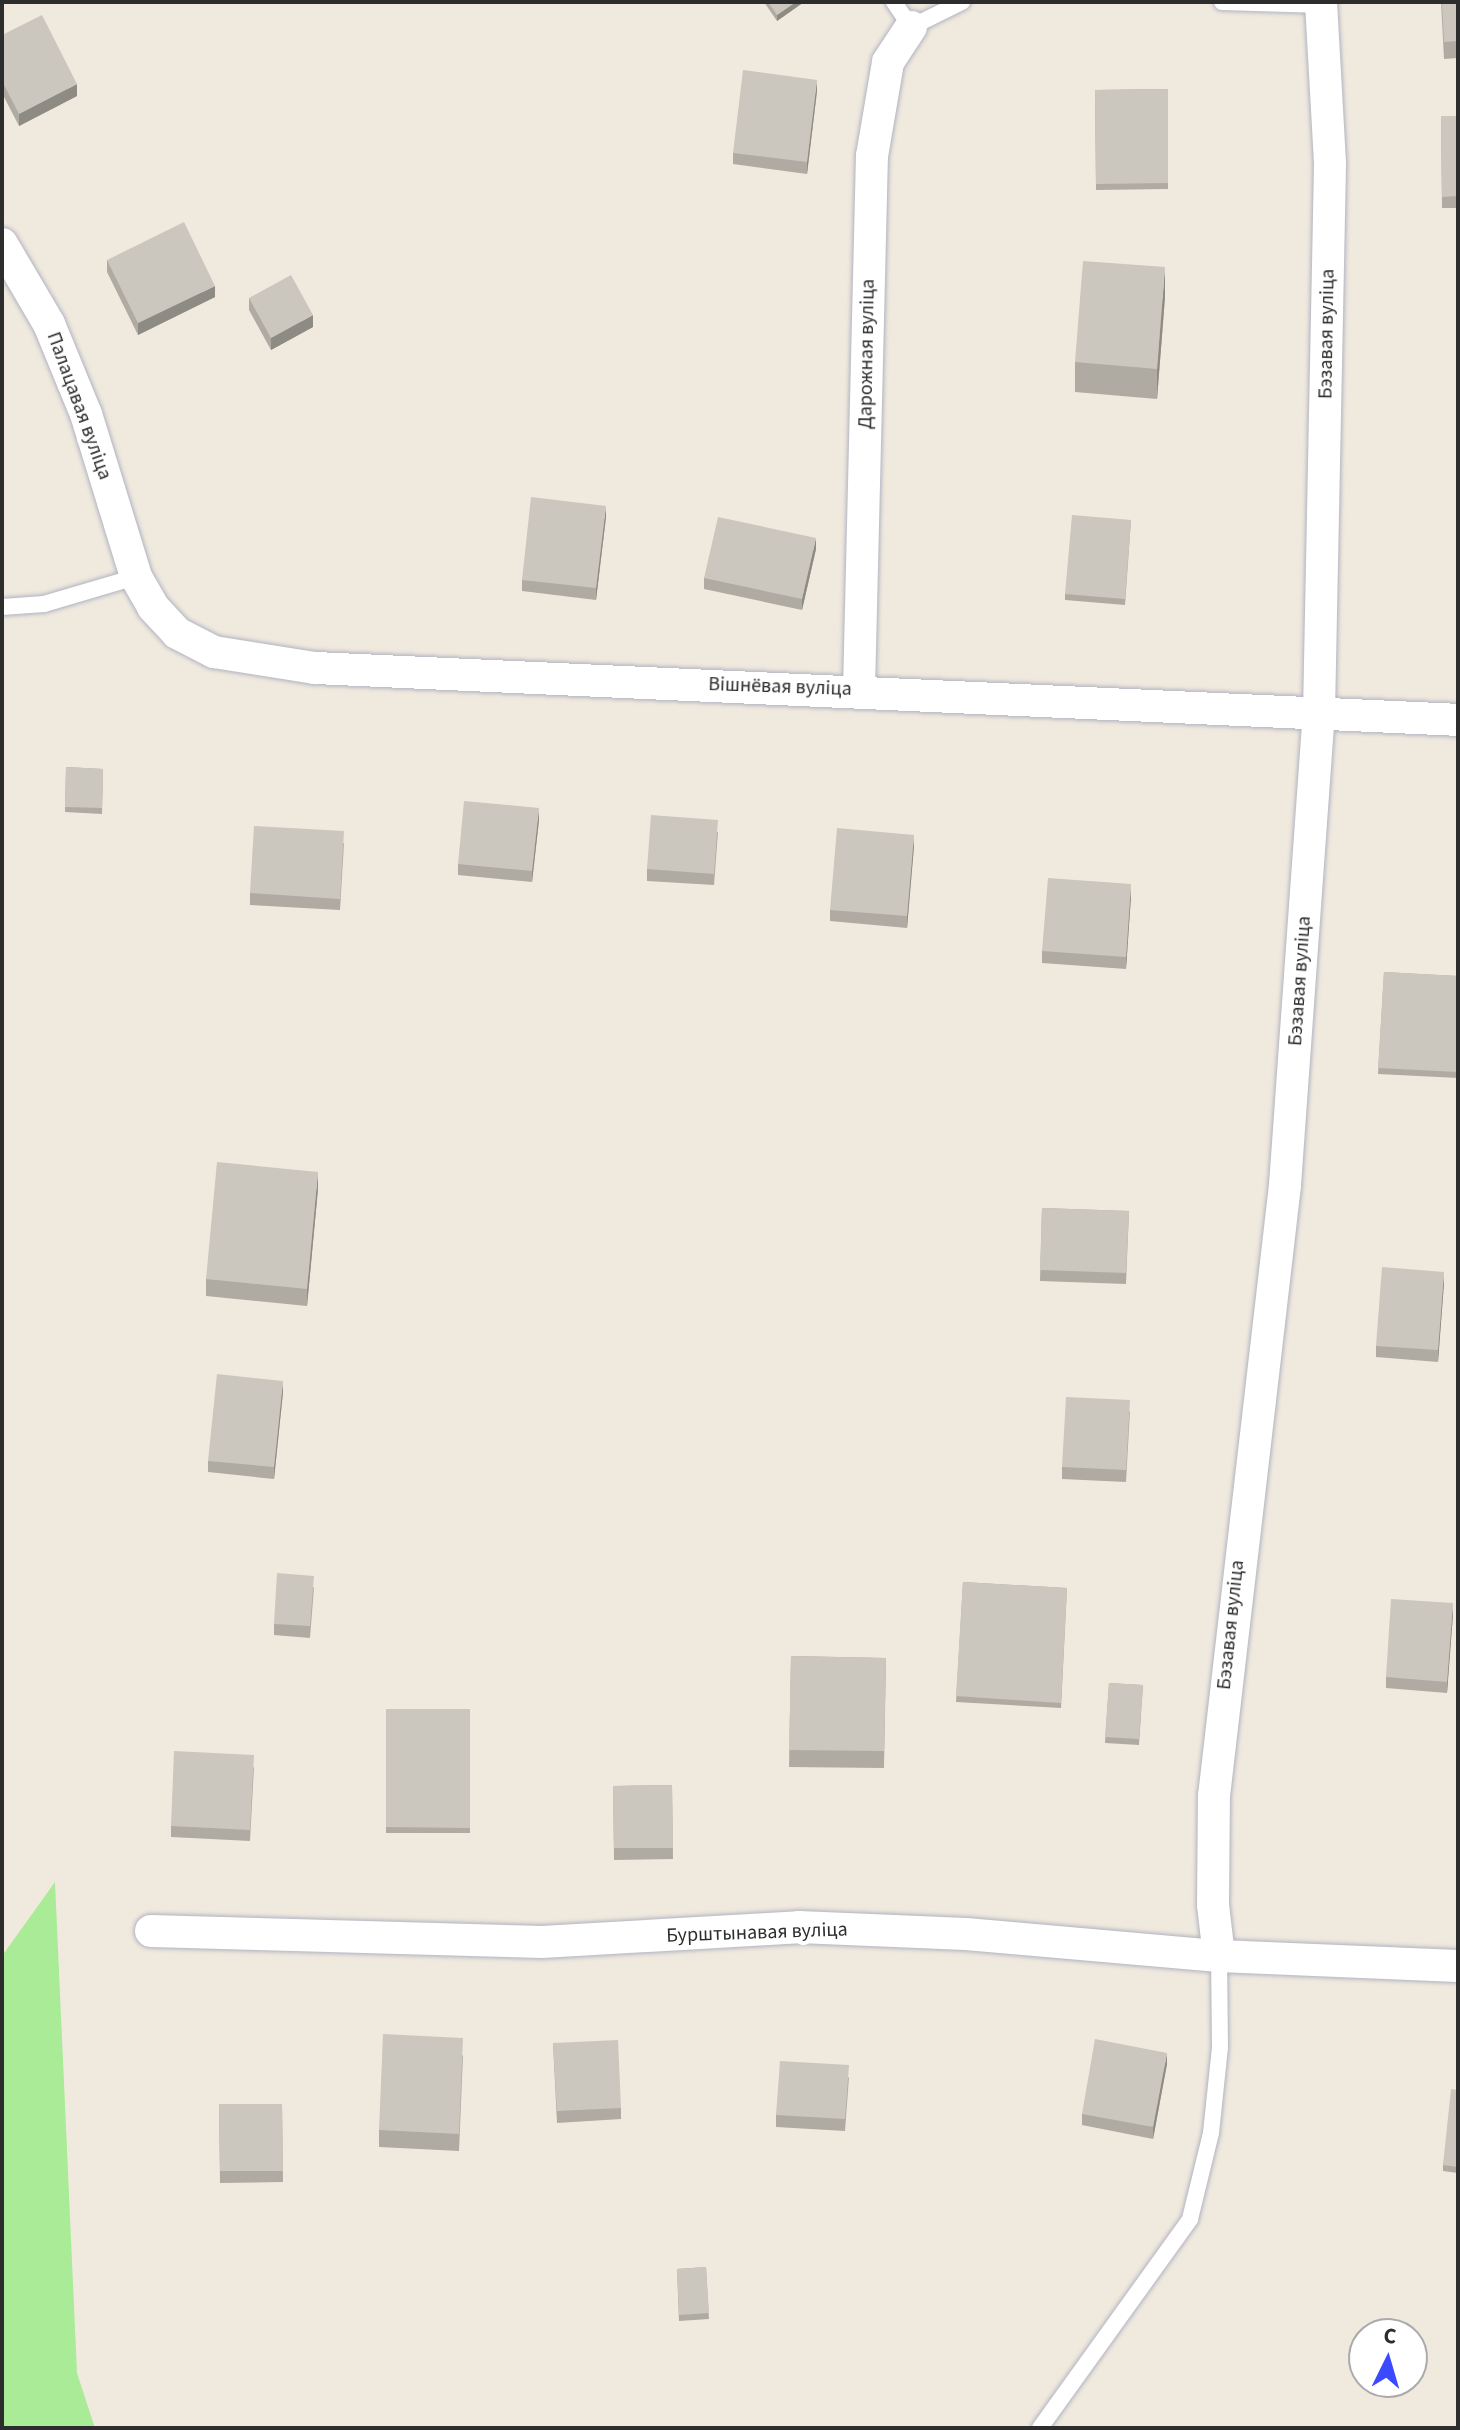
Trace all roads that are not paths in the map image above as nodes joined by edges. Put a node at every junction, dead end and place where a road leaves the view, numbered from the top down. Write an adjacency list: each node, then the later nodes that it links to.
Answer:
1 (962, 2): 4 (lane)
2 (1222, 2): 3 (lane)
3 (1322, 4): 9 (street, Бэзавая вуліца)
4 (902, 14): 8 (street, Дарожная вуліца)
5 (2, 244): 6 (street, Палацавая вуліца)
6 (136, 577): 7 (lane); 8 (street, Вішнёвая вуліца)
7 (2, 607)
8 (859, 690): 9 (street, Вішнёвая вуліца)
9 (1319, 713): 10 (street, Вішнёвая вуліца); 12 (street, Бэзавая вуліца)
10 (1458, 720)
11 (151, 1931): 12 (street, Бурштынавая вуліца)
12 (1219, 1956): 13 (street, Бурштынавая вуліца); 14 (lane)
13 (1458, 1966)
14 (1040, 2428)

